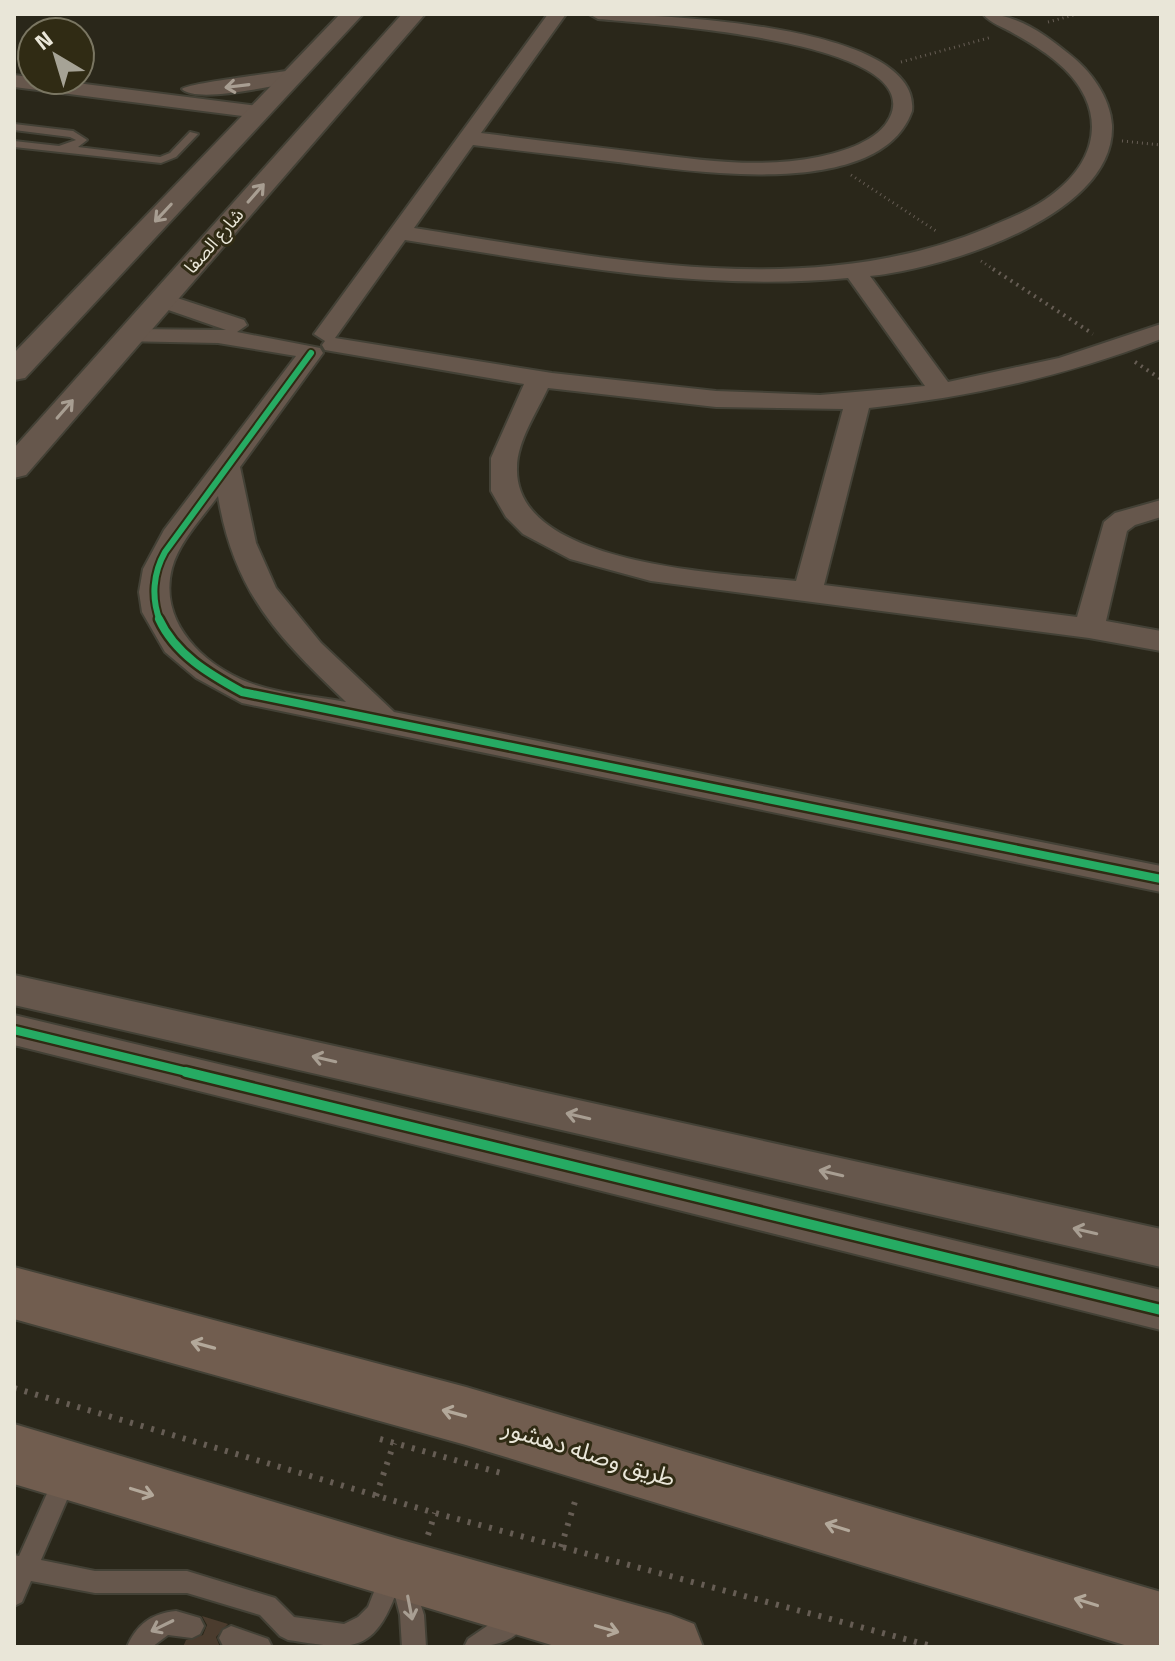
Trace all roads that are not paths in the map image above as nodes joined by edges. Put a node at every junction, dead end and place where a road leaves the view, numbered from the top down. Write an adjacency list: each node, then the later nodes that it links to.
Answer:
1 (352, 14): 6 (street)
2 (414, 14): 17 (street, شارع الصفا, one-way to 2)
3 (557, 14): 12 (street)
4 (598, 14): 12 (street)
5 (992, 14): 16 (street)
6 (293, 76): 7 (street, one-way to 7); 9 (street)
7 (96, 79)
8 (96, 89): 9 (street)
9 (258, 112): 21 (street, one-way to 21)
10 (14, 127): 14 (lane)
11 (193, 134): 14 (lane)
12 (468, 138): 15 (street)
13 (14, 144): 14 (lane)
14 (66, 149)
15 (399, 232): 16 (street); 20 (street)
16 (854, 270): 23 (street)
17 (162, 300): 19 (street, شارع الصفا); 20 (street)
18 (1161, 331): 23 (street)
19 (130, 336): 20 (street); 26 (street, شارع الصفا, one-way to 19)
20 (316, 343): 22 (street); 25 (street)
21 (14, 371)
22 (538, 381): 24 (street); 28 (street)
23 (941, 390): 24 (street)
24 (859, 398): 28 (street)
25 (226, 466): 31 (street); 31 (street)
26 (14, 468)
27 (1161, 508): 29 (street)
28 (808, 592): 29 (street)
29 (1089, 628): 30 (street)
30 (1161, 641)
31 (384, 721): 32 (street)
32 (1161, 879)
33 (14, 990): 35 (street, one-way to 33)
34 (14, 1030): 37 (street)
35 (1161, 1248)
36 (14, 1293): 43 (main road, طريق وصله دهشور, one-way to 36)
37 (1161, 1310)
38 (42, 1462): 39 (lane); 40 (main road, one-way to 40)
39 (20, 1567): 40 (lane); 41 (lane)
40 (395, 1568): 42 (main road); 48 (lane, one-way to 48)
41 (14, 1594)
42 (537, 1609): 49 (lane); 50 (main road, one-way to 50)
43 (1161, 1624)
44 (192, 1626): 46 (lane, one-way to 46)
45 (231, 1638): 47 (lane)
46 (139, 1647)
47 (260, 1647)
48 (414, 1647)
49 (476, 1647)
50 (671, 1647)

